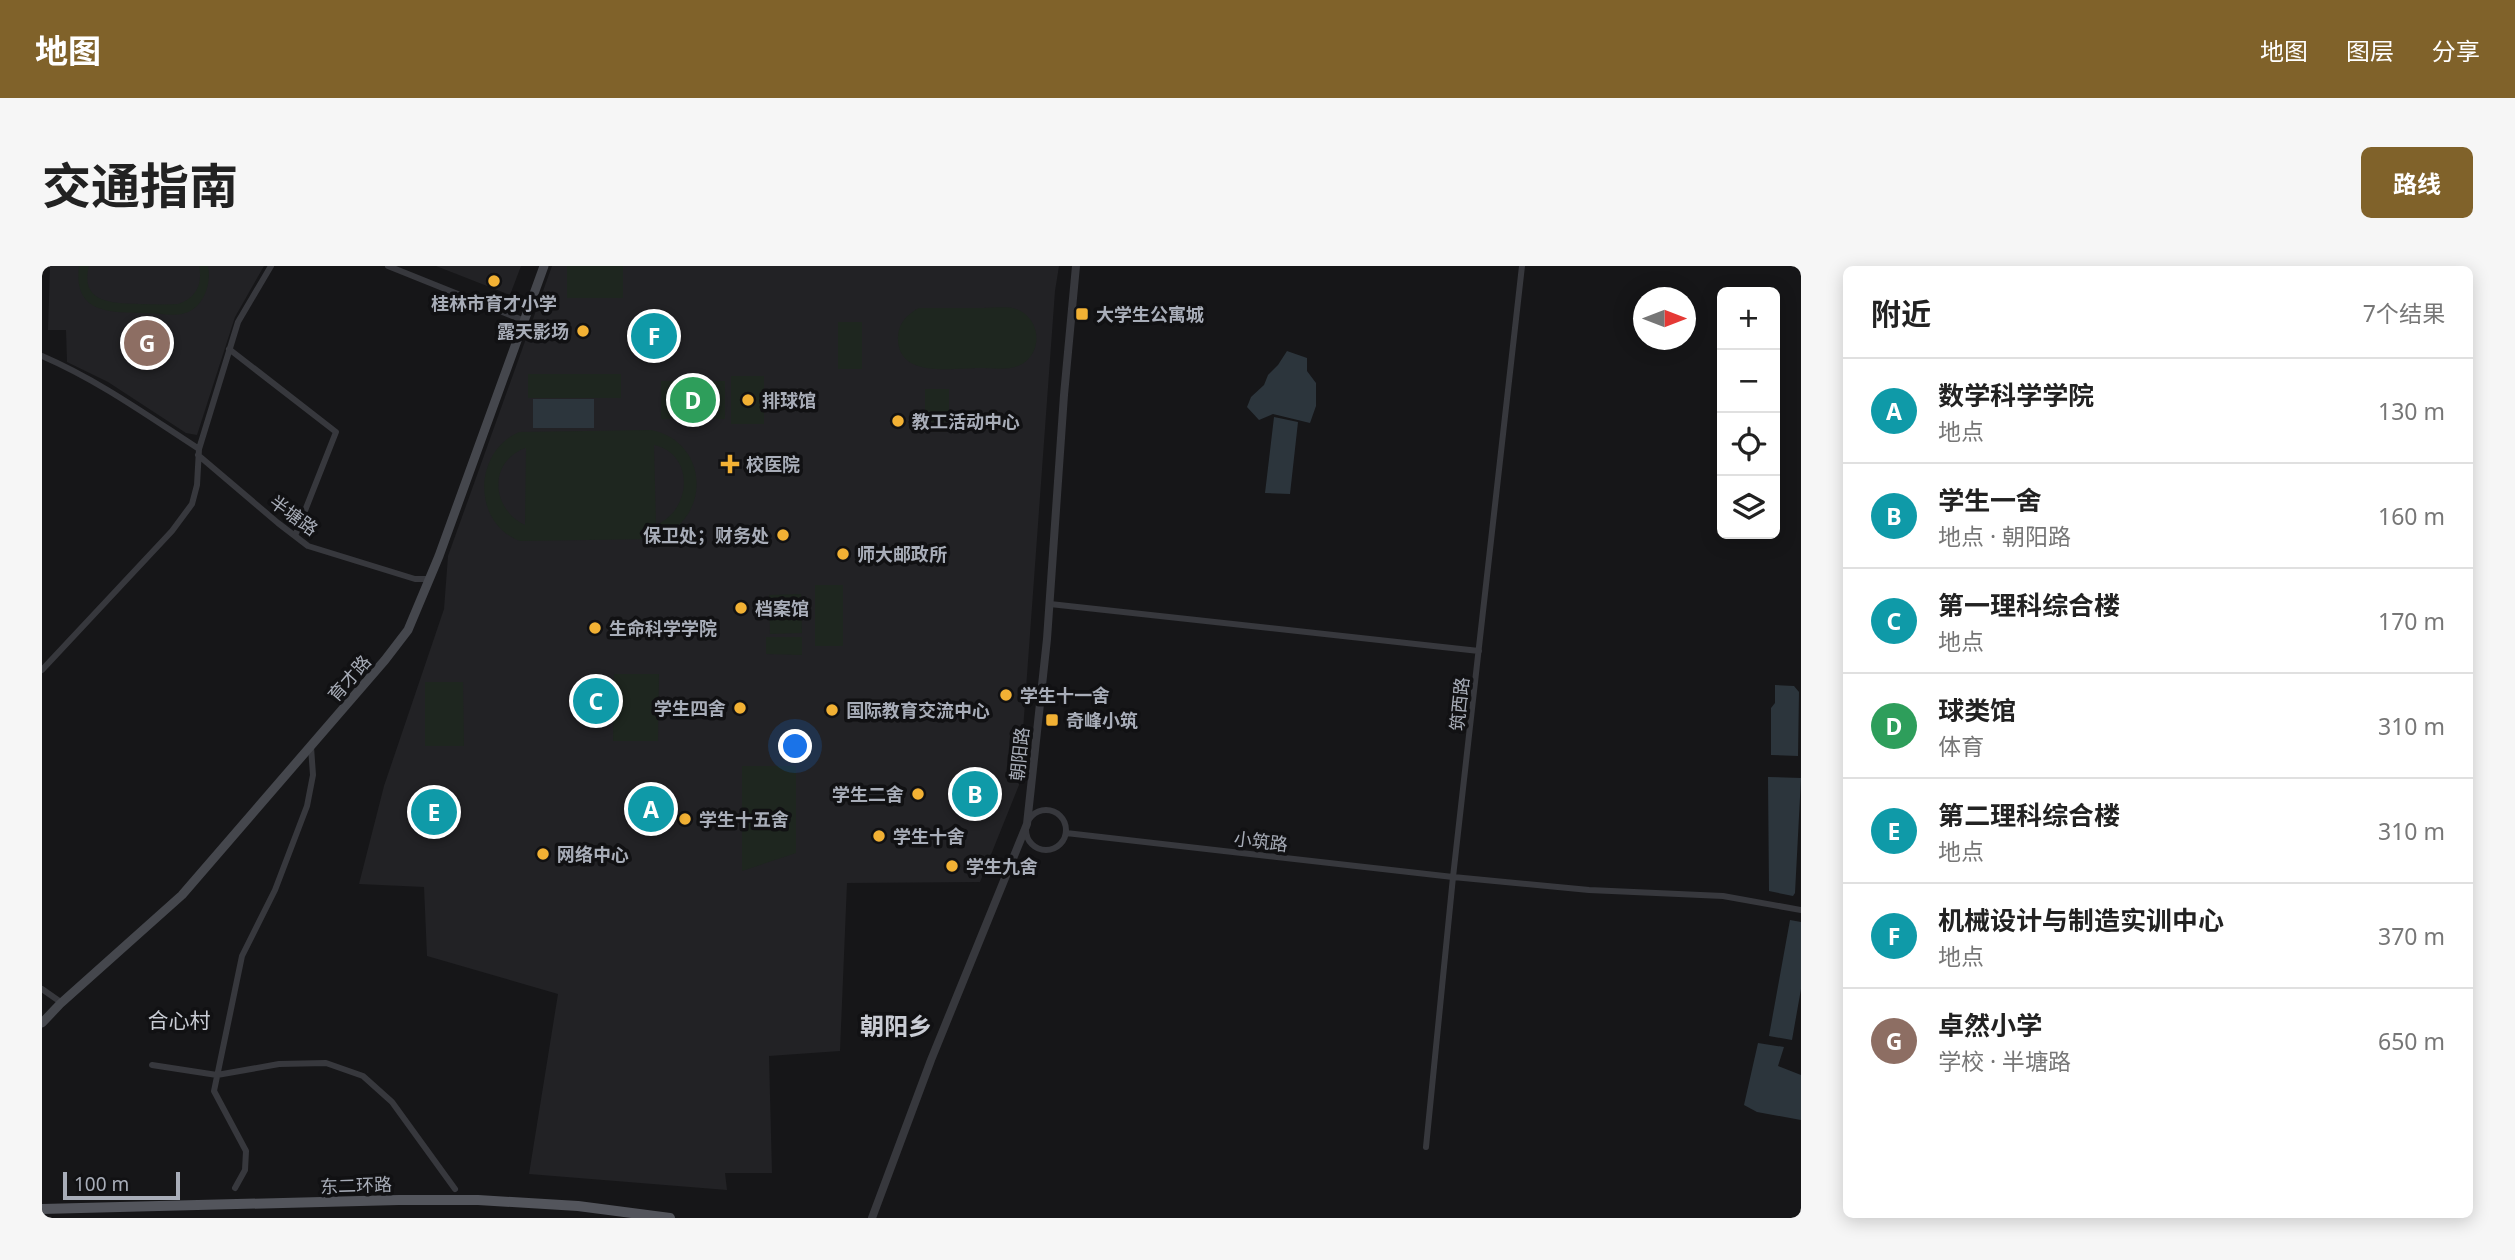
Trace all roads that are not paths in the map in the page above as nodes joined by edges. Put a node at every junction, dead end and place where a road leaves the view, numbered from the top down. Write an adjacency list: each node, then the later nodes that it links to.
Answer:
1 (271, 266): 7 (street)
2 (388, 266): 6 (street)
3 (544, 266): 6 (main road, 育才路)
4 (1076, 266): 12 (street, 朝阳路)
5 (1522, 266): 13 (street, 筑西路)
6 (525, 321): 11 (main road, 育才路)
7 (229, 349): 9 (street); 10 (street)
8 (42, 356): 9 (street, 半塘路)
9 (198, 452): 10 (street, 半塘路); 14 (street)
10 (295, 536): 11 (street, 半塘路)
11 (429, 579): 15 (main road, 育才路)
12 (1050, 604): 13 (street); 16 (street, 朝阳路)
13 (1479, 650): 18 (street, 筑西路)
14 (42, 670)
15 (311, 747): 21 (main road, 育才路); 24 (street)
16 (1027, 824): 17 (street); 17 (street); 30 (street, 朝阳路)
17 (1066, 833): 18 (street, 小筑路)
18 (1453, 877): 19 (street, 小筑路); 25 (street, 筑西路)
19 (1801, 910)
20 (42, 989): 21 (street)
21 (62, 1003): 22 (main road, 育才路)
22 (42, 1023)
23 (152, 1065): 24 (street)
24 (217, 1075): 26 (street); 27 (street)
25 (1426, 1147)
26 (235, 1188)
27 (455, 1189)
28 (42, 1209): 29 (main road, 东二环路)
29 (670, 1218)
30 (872, 1218)

